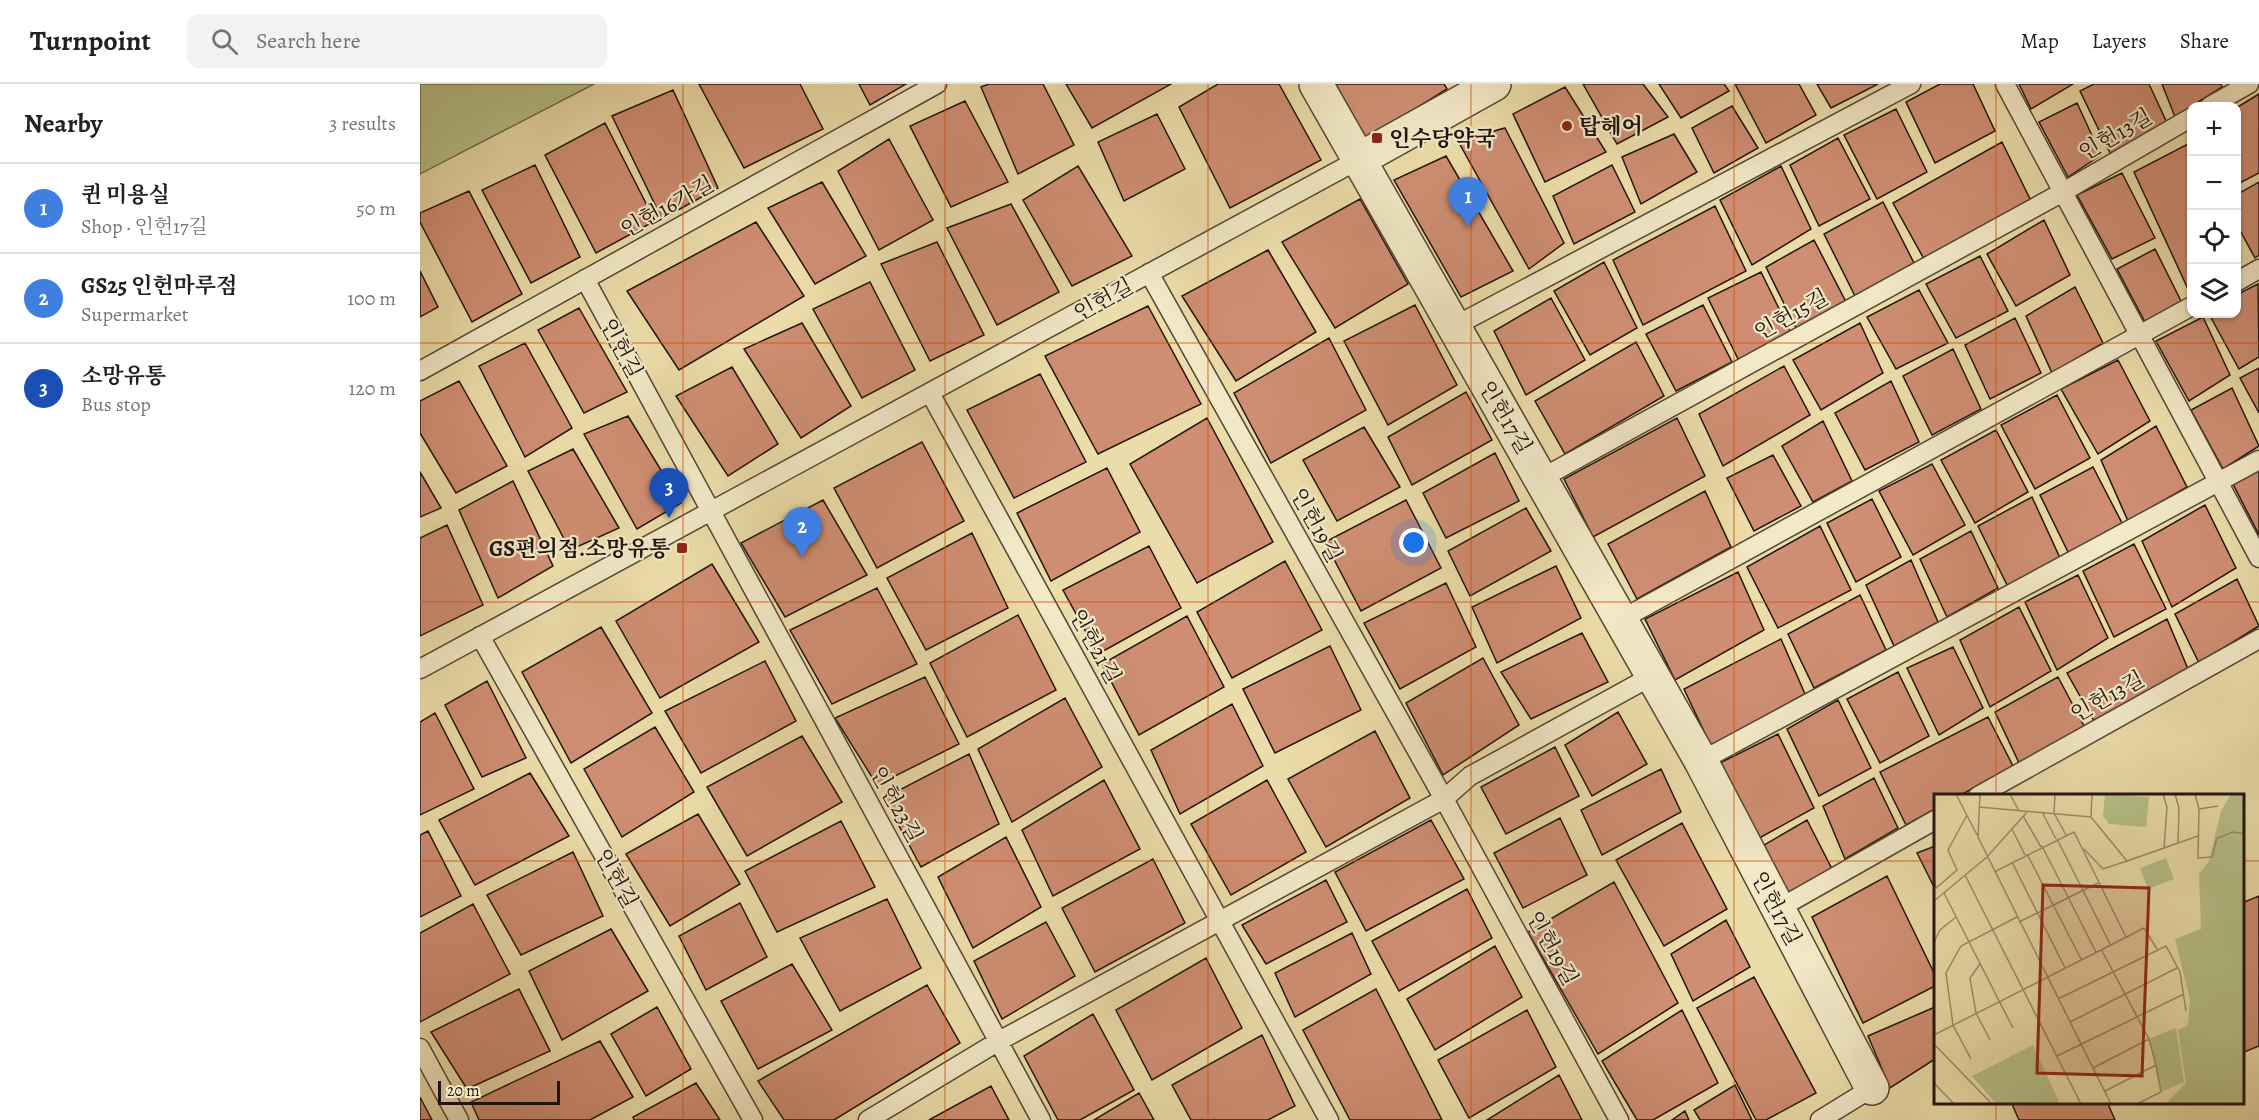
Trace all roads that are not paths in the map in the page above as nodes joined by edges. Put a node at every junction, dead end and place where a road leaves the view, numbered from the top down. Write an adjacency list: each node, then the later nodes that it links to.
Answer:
1 (937, 84): 13 (lane, 인헌16가길)
2 (1316, 84): 9 (street, 인헌17길)
3 (1494, 84): 9 (street, 인헌길)
4 (1911, 84): 16 (lane)
5 (2005, 84): 10 (lane)
6 (2249, 84): 7 (lane)
7 (2217, 102)
8 (2187, 120): 10 (lane, 인헌13길)
9 (1358, 160): 12 (lane, 인헌길); 16 (street, 인헌17길)
10 (2063, 192): 17 (lane); 21 (lane, 인헌15길)
11 (2259, 269): 14 (lane)
12 (1149, 273): 19 (lane, 인헌길); 32 (lane, 인헌19길)
13 (585, 279): 18 (lane, 인헌16가길); 23 (lane, 인헌길)
14 (2241, 279)
15 (2187, 309): 17 (lane)
16 (1453, 327): 21 (street, 인헌17길)
17 (2140, 335): 22 (lane); 25 (lane)
18 (420, 371)
19 (930, 393): 23 (lane, 인헌길); 35 (lane, 인헌21길)
20 (2259, 460): 22 (lane)
21 (1542, 478): 25 (street, 인헌17길)
22 (2219, 483): 24 (lane); 30 (lane)
23 (711, 512): 26 (lane, 인헌길); 36 (lane, 인헌23길)
24 (2259, 558)
25 (1622, 619): 29 (street, 인헌17길)
26 (480, 636): 28 (lane, 인헌길); 40 (lane, 인헌길)
27 (2259, 639): 31 (lane, 인헌13길)
28 (420, 669)
29 (1652, 676): 30 (street, 인헌17길); 32 (lane)
30 (1701, 761): 34 (street, 인헌17길)
31 (1982, 794)
32 (1444, 800): 35 (lane); 44 (lane, 인헌19길)
33 (1934, 821): 34 (lane)
34 (1778, 909): 38 (street, 인헌17길)
35 (1220, 921): 36 (lane); 43 (lane, 인헌21길)
36 (999, 1041): 41 (lane); 42 (lane, 인헌23길)
37 (420, 1048): 39 (lane)
38 (1872, 1088): 45 (lane, 인헌17길)
39 (459, 1120)
40 (753, 1120)
41 (868, 1120)
42 (1041, 1120)
43 (1329, 1120)
44 (1619, 1120)
45 (1820, 1120)

